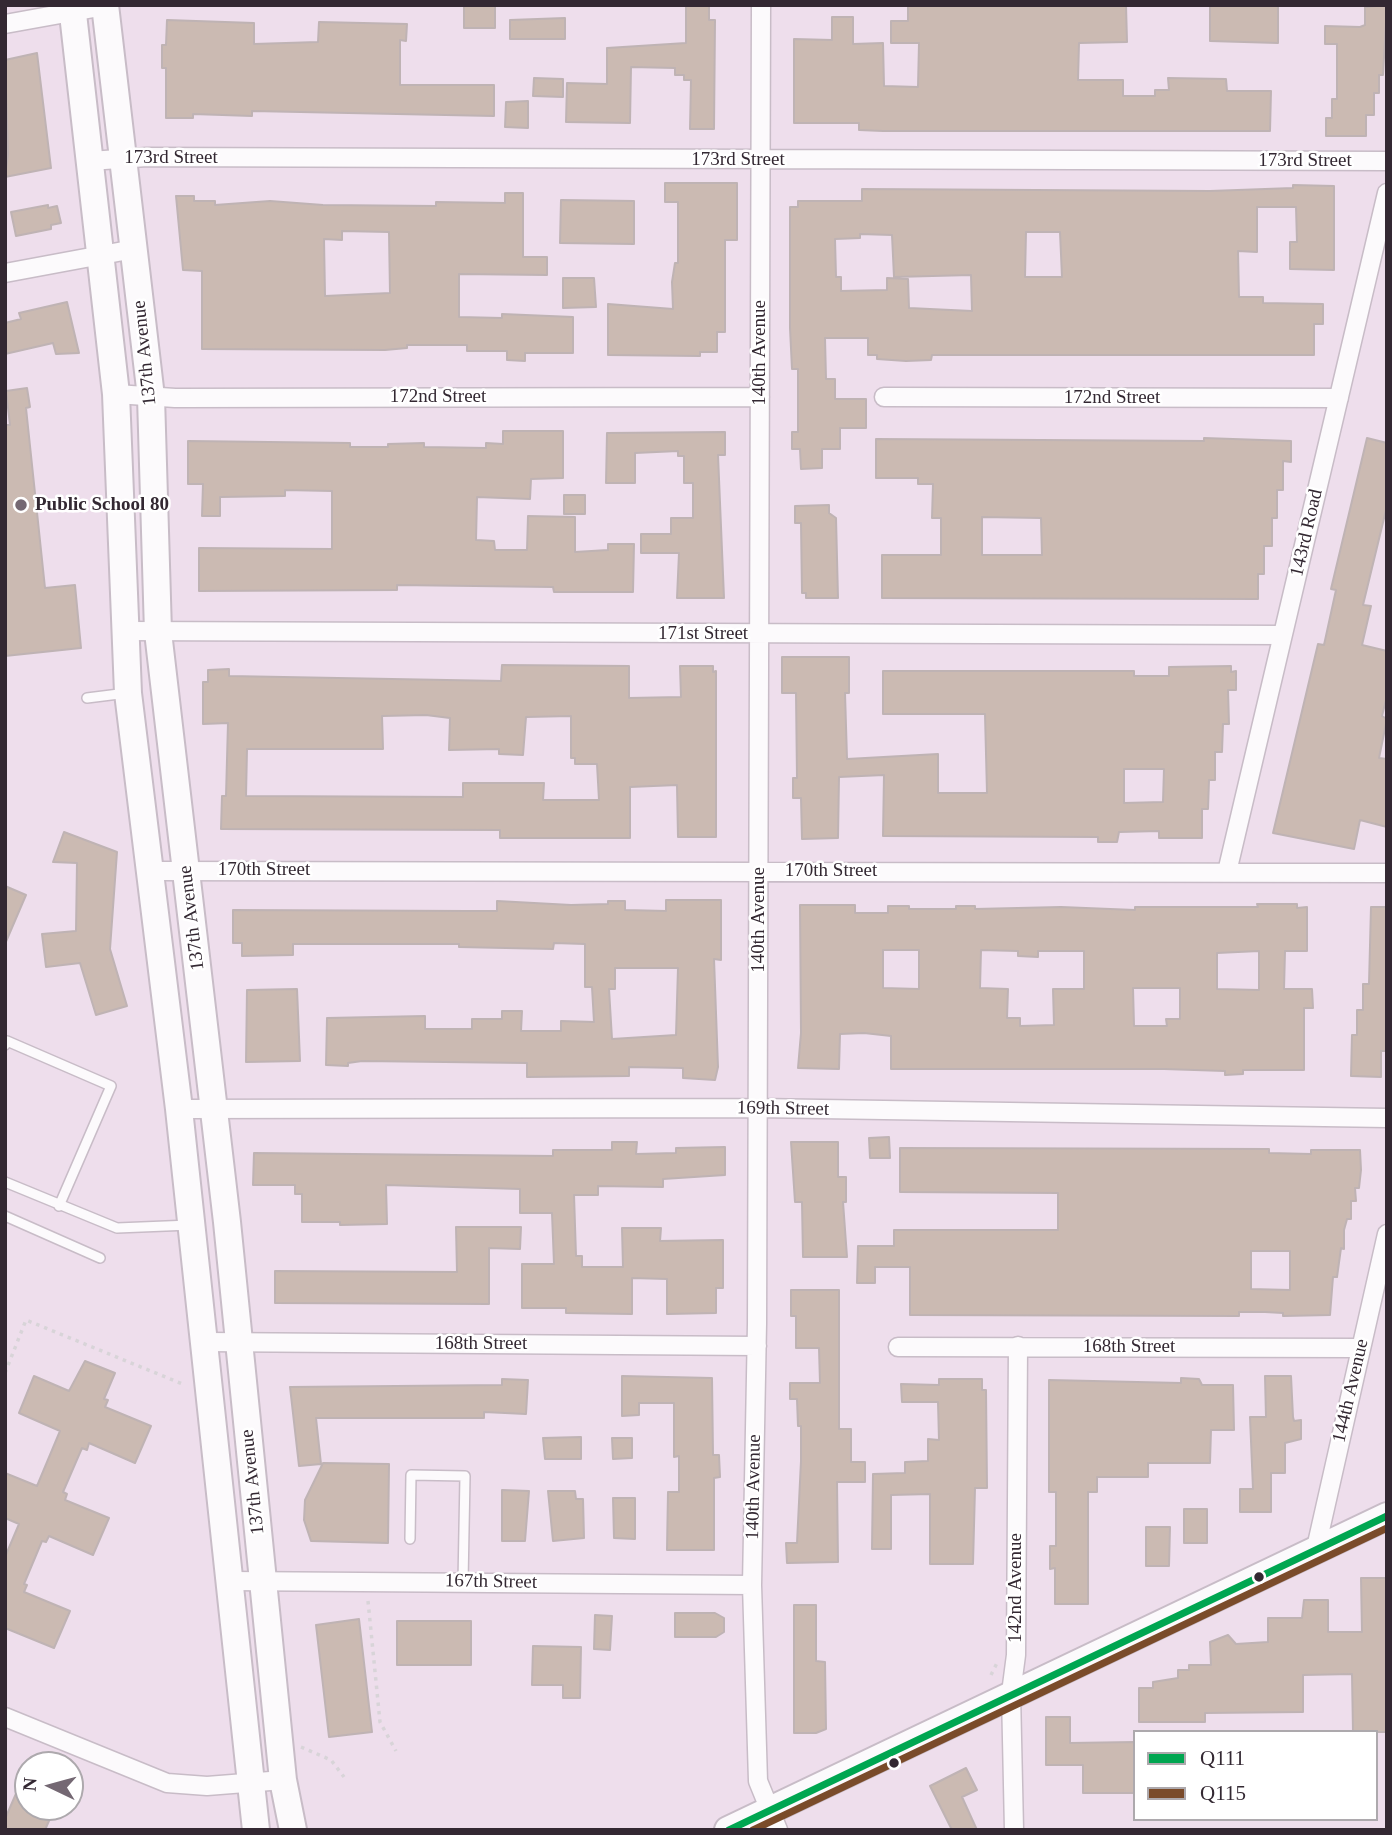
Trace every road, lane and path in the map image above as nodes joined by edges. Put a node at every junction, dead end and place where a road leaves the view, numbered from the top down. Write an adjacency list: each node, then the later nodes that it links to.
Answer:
1 (761, 5): 6 (street, 140th Avenue)
2 (105, 6): 3 (street); 5 (street, 137th Avenue)
3 (73, 8): 4 (street); 7 (street, 137th Avenue)
4 (5, 24)
5 (123, 157): 6 (street, 173rd Street); 7 (street, 173rd Street); 10 (street, 137th Avenue)
6 (761, 160): 8 (street, 173rd Street); 15 (street, 140th Avenue)
7 (90, 161): 11 (street, 137th Avenue)
8 (1387, 161)
9 (1387, 193): 17 (street, 143rd Road)
10 (134, 249): 11 (street); 14 (street, 137th Avenue)
11 (101, 256): 12 (street); 13 (street, 137th Avenue)
12 (5, 273)
13 (116, 394): 14 (street, 172nd Street); 18 (street, 137th Avenue)
14 (150, 397): 15 (street, 172nd Street); 19 (street, 137th Avenue)
15 (760, 397): 20 (street, 140th Avenue)
16 (884, 397): 17 (street, 172nd Street)
17 (1339, 398): 21 (street, 143rd Road)
18 (124, 631): 19 (street, 171st Street); 22 (street, 137th Avenue)
19 (158, 632): 20 (street, 171st Street); 24 (street, 137th Avenue)
20 (759, 634): 21 (street, 171st Street); 26 (street, 140th Avenue)
21 (1282, 635): 27 (street, 143rd Road)
22 (128, 693): 23 (lane); 25 (street, 137th Avenue)
23 (88, 698)
24 (186, 869): 25 (street, 170th Street); 26 (street, 170th Street); 30 (street, 137th Avenue)
25 (150, 871): 32 (street, 137th Avenue)
26 (759, 871): 27 (street, 170th Street); 31 (street, 140th Avenue)
27 (1227, 872): 28 (street, 170th Street)
28 (1387, 873)
29 (5, 1045): 35 (lane)
30 (214, 1108): 31 (street, 169th Street); 32 (street, 169th Street); 41 (street, 137th Avenue)
31 (758, 1108): 33 (street, 169th Street); 42 (street, 140th Avenue)
32 (180, 1109): 37 (street, 137th Avenue)
33 (1387, 1118)
34 (5, 1182): 35 (lane)
35 (59, 1206): 37 (lane)
36 (5, 1216): 39 (lane)
37 (192, 1224): 40 (street, 137th Avenue)
38 (1387, 1234): 45 (street, 144th Avenue)
39 (100, 1258)
40 (205, 1342): 41 (street, 168th Street); 51 (street, 137th Avenue)
41 (239, 1343): 42 (street, 168th Street); 52 (street, 137th Avenue)
42 (757, 1346): 54 (street, 140th Avenue)
43 (898, 1346): 44 (street, 168th Street)
44 (1018, 1346): 45 (street, 168th Street); 58 (street, 142nd Avenue)
45 (1360, 1348): 50 (street, 144th Avenue)
46 (5, 1373): 47 (path)
47 (185, 1385)
48 (1387, 1516): 50 (street)
49 (410, 1539): 53 (lane)
50 (1316, 1548): 58 (street)
51 (230, 1581): 52 (street, 167th Street); 64 (street, 137th Avenue)
52 (263, 1581): 53 (street, 167th Street); 63 (street, 137th Avenue)
53 (463, 1582): 54 (street, 167th Street)
54 (752, 1585): 65 (street, 140th Avenue)
55 (368, 1601): 61 (path)
56 (993, 1666): 57 (path)
57 (991, 1675)
58 (1011, 1693): 65 (street); 69 (street, 142nd Avenue)
59 (5, 1717): 64 (street)
60 (301, 1747): 62 (path)
61 (396, 1751)
62 (344, 1777)
63 (283, 1780): 64 (street); 67 (street, 137th Avenue)
64 (251, 1781): 66 (street, 137th Avenue)
65 (774, 1820): 68 (street)
66 (256, 1830)
67 (293, 1830)
68 (728, 1830)
69 (1014, 1830)

